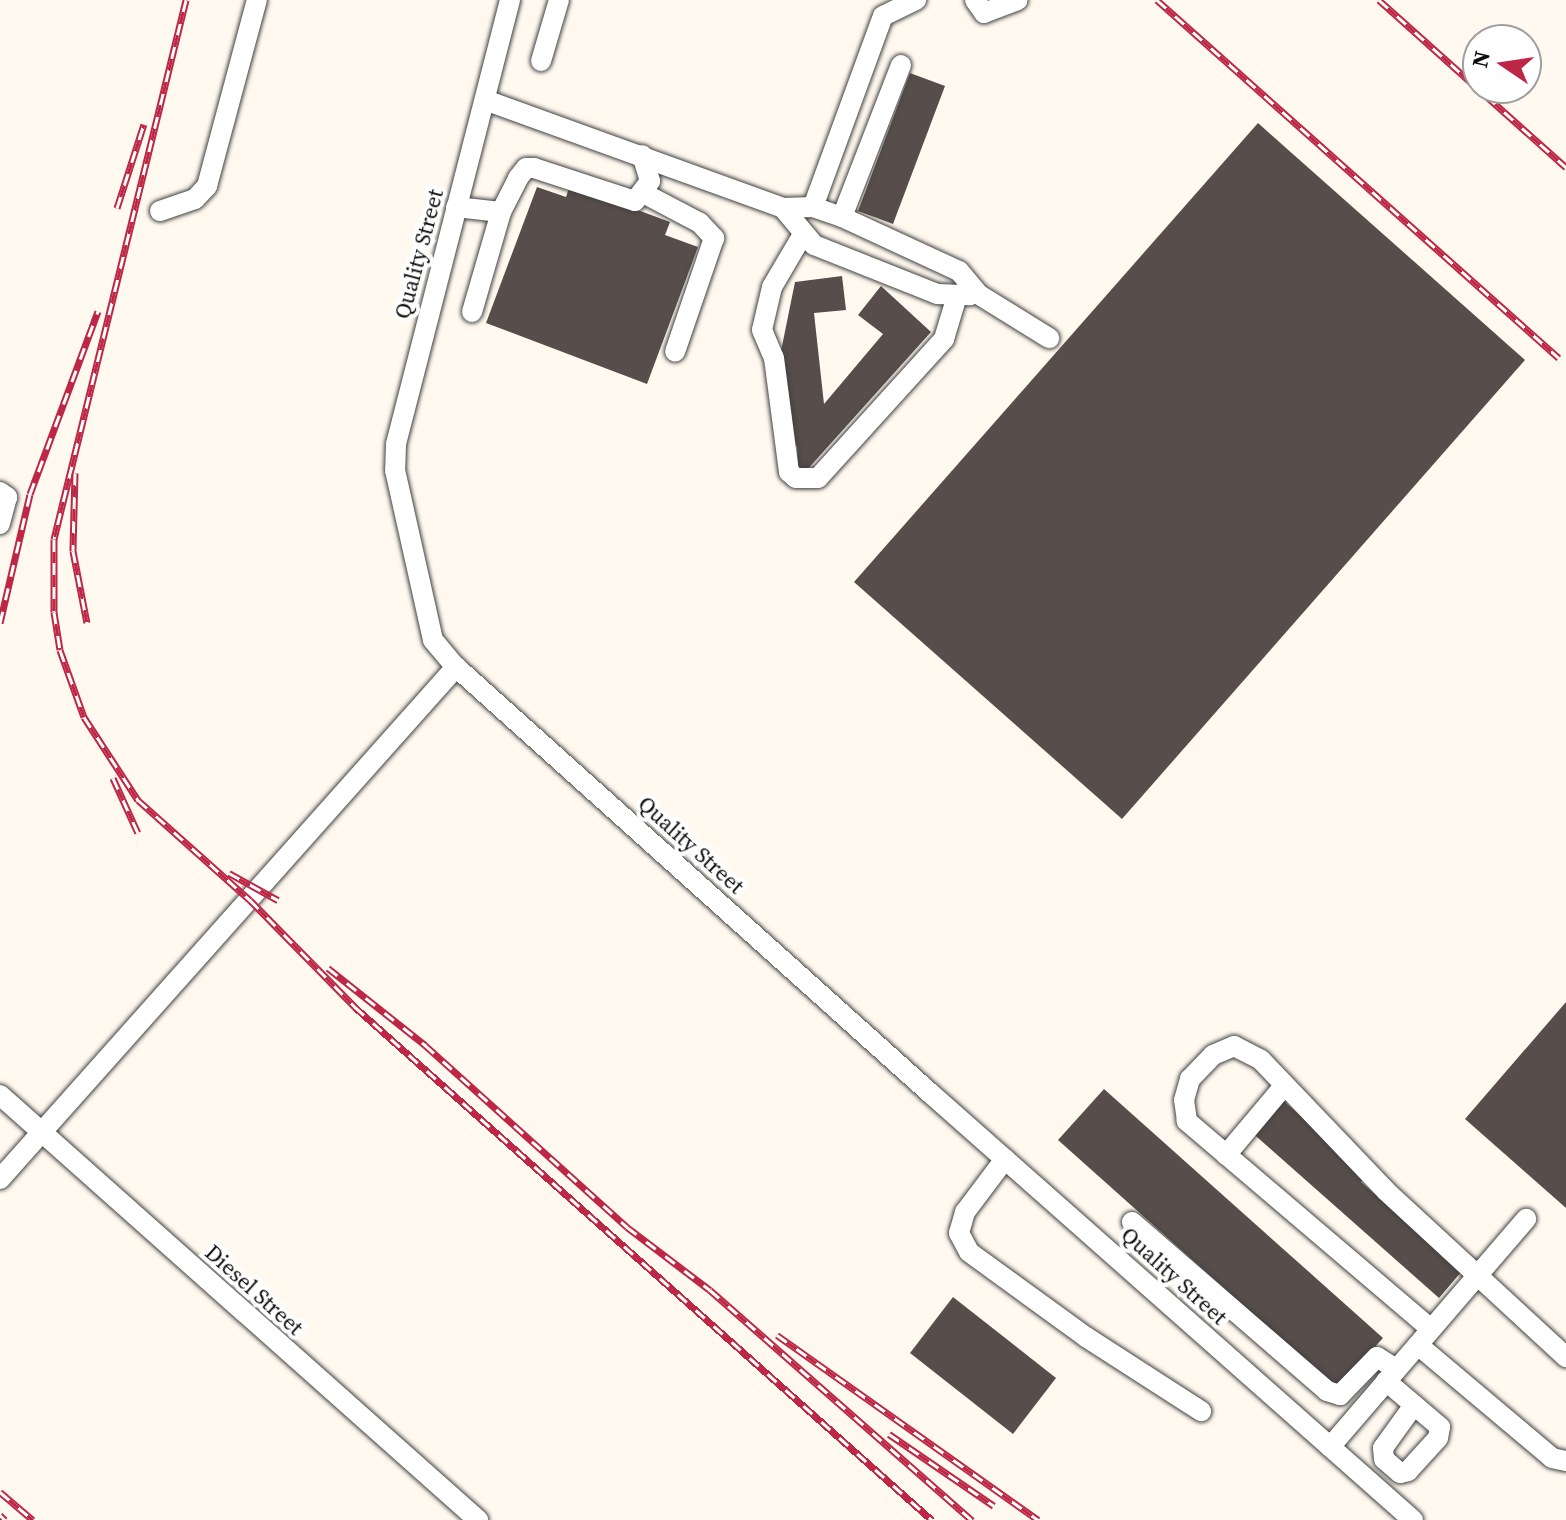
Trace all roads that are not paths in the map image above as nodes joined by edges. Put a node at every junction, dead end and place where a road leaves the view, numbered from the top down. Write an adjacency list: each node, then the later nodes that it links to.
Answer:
1 (257, 0): 15 (street)
2 (510, 0): 9 (street, Quality Street)
3 (559, 0): 7 (street)
4 (915, 0): 13 (street)
5 (975, 0): 6 (street)
6 (1018, 0)
7 (541, 61)
8 (901, 65): 17 (street)
9 (485, 100): 10 (street); 12 (street, Quality Street)
10 (642, 155): 11 (street); 14 (street)
11 (645, 194): 16 (street); 23 (street)
12 (456, 207): 16 (street); 26 (street, Quality Street)
13 (813, 207): 14 (street); 17 (street)
14 (783, 208): 18 (street)
15 (160, 211)
16 (501, 212): 21 (street)
17 (842, 217): 19 (street)
18 (802, 236): 20 (street); 20 (street)
19 (978, 294): 20 (street); 22 (street)
20 (957, 296)
21 (472, 312)
22 (1049, 338)
23 (675, 352)
24 (0, 492): 25 (street)
25 (0, 524)
26 (456, 667): 29 (street); 31 (street, Quality Street)
27 (1284, 1086): 30 (street); 30 (street); 35 (street)
28 (0, 1095): 29 (street, Diesel Street)
29 (42, 1132): 32 (street); 44 (street, Diesel Street)
30 (1226, 1155): 36 (street)
31 (1005, 1159): 41 (street); 42 (street, Quality Street)
32 (0, 1179)
33 (1526, 1219): 35 (street)
34 (1132, 1222): 39 (street)
35 (1476, 1275): 36 (street); 38 (street)
36 (1431, 1329): 37 (street)
37 (1418, 1345): 39 (street); 43 (street)
38 (1566, 1357)
39 (1391, 1375): 40 (street); 42 (street)
40 (1414, 1405)
41 (1201, 1411)
42 (1330, 1447): 45 (street, Quality Street)
43 (1566, 1461)
44 (478, 1520)
45 (1413, 1520)

